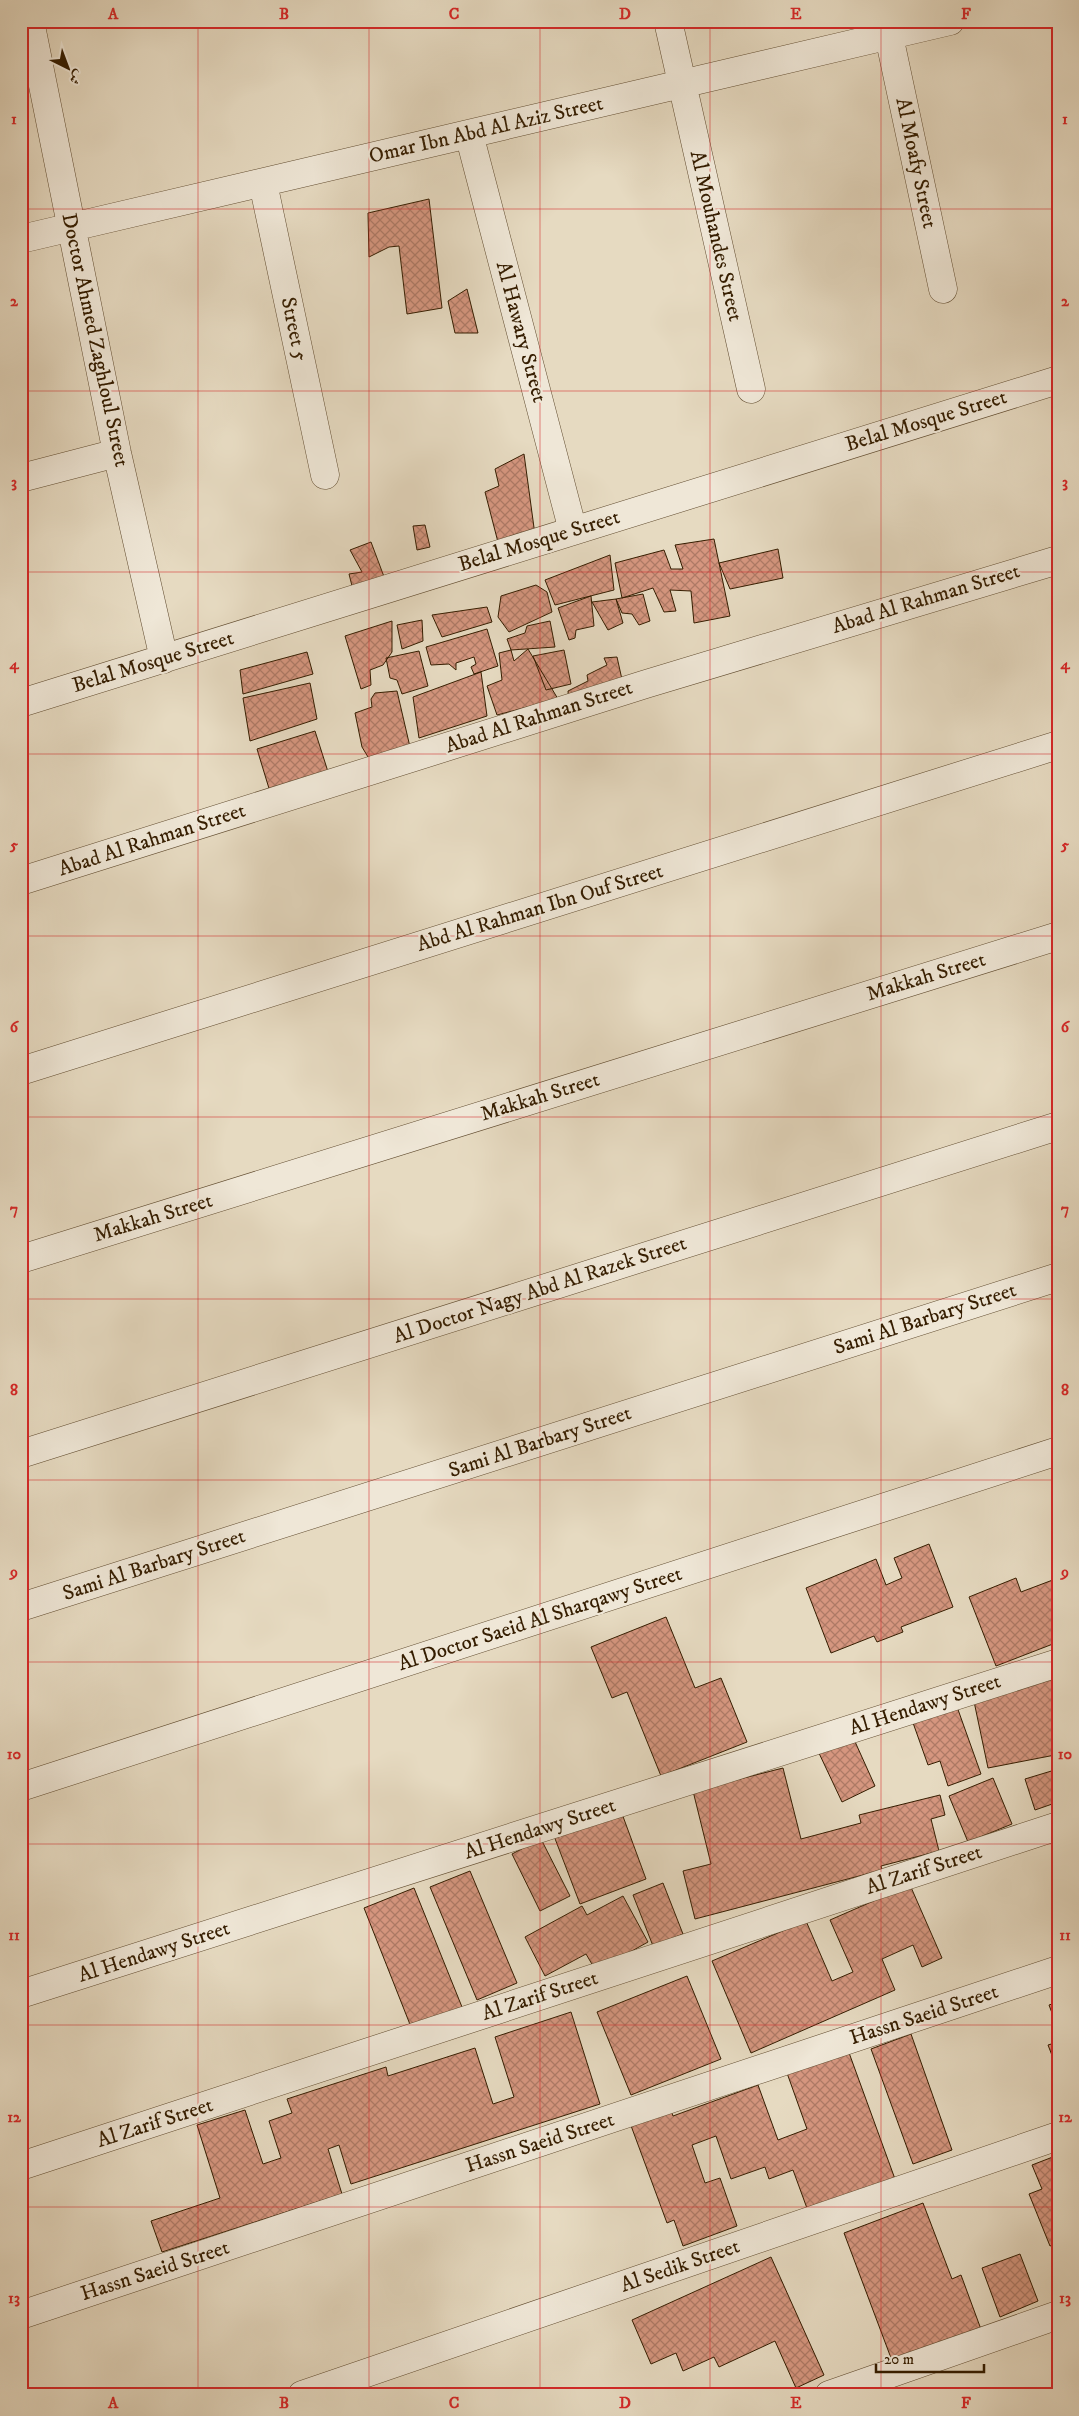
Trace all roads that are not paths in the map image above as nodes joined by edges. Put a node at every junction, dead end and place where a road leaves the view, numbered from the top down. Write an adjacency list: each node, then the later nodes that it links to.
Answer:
1 (30, 21): 8 (street, Doctor Ahmed Zaghloul Street)
2 (668, 21): 5 (street, Al Mouhandes Street)
3 (950, 21): 4 (street, Omar Ibn Abd Al Aziz Street)
4 (889, 36): 5 (street, Omar Ibn Abd Al Aziz Street); 10 (street, Al Moafy Street)
5 (682, 84): 6 (street, Omar Ibn Abd Al Aziz Street); 12 (street, Al Mouhandes Street)
6 (469, 134): 7 (street, Omar Ibn Abd Al Aziz Street); 16 (street, Al Hawary Street)
7 (263, 182): 8 (street, Omar Ibn Abd Al Aziz Street); 14 (street, Street 5)
8 (72, 227): 9 (street, Omar Ibn Abd Al Aziz Street); 13 (street, Doctor Ahmed Zaghloul Street)
9 (21, 239)
10 (943, 289)
11 (1058, 380): 16 (street, Belal Mosque Street)
12 (750, 388)
13 (117, 453): 15 (street); 18 (street, Doctor Ahmed Zaghloul Street)
14 (325, 475)
15 (21, 478)
16 (573, 530): 18 (street, Belal Mosque Street)
17 (1058, 560): 21 (street, Abad Al Rahman Street)
18 (164, 659): 19 (street, Belal Mosque Street)
19 (21, 703)
20 (1058, 745): 23 (street, Abd Al Rahman Ibn Ouf Street)
21 (21, 882)
22 (1058, 936): 25 (street, Makkah Street)
23 (21, 1071)
24 (1058, 1126): 28 (street, Al Doctor Nagy Abd Al Razek Street)
25 (21, 1259)
26 (1058, 1277): 29 (street, Sami Al Barbary Street)
27 (1058, 1452): 31 (street, Al Doctor Saeid Al Sharqawy Street)
28 (21, 1454)
29 (21, 1607)
30 (1058, 1663): 34 (street, Al Hendawy Street)
31 (21, 1787)
32 (1058, 1826): 36 (street, Al Zarif Street)
33 (1058, 1970): 38 (street, Hassn Saeid Street)
34 (21, 1994)
35 (1058, 2136): 39 (street, Al Sedik Street)
36 (21, 2166)
37 (1058, 2315): 40 (street)
38 (21, 2316)
39 (302, 2395)
40 (829, 2395)

